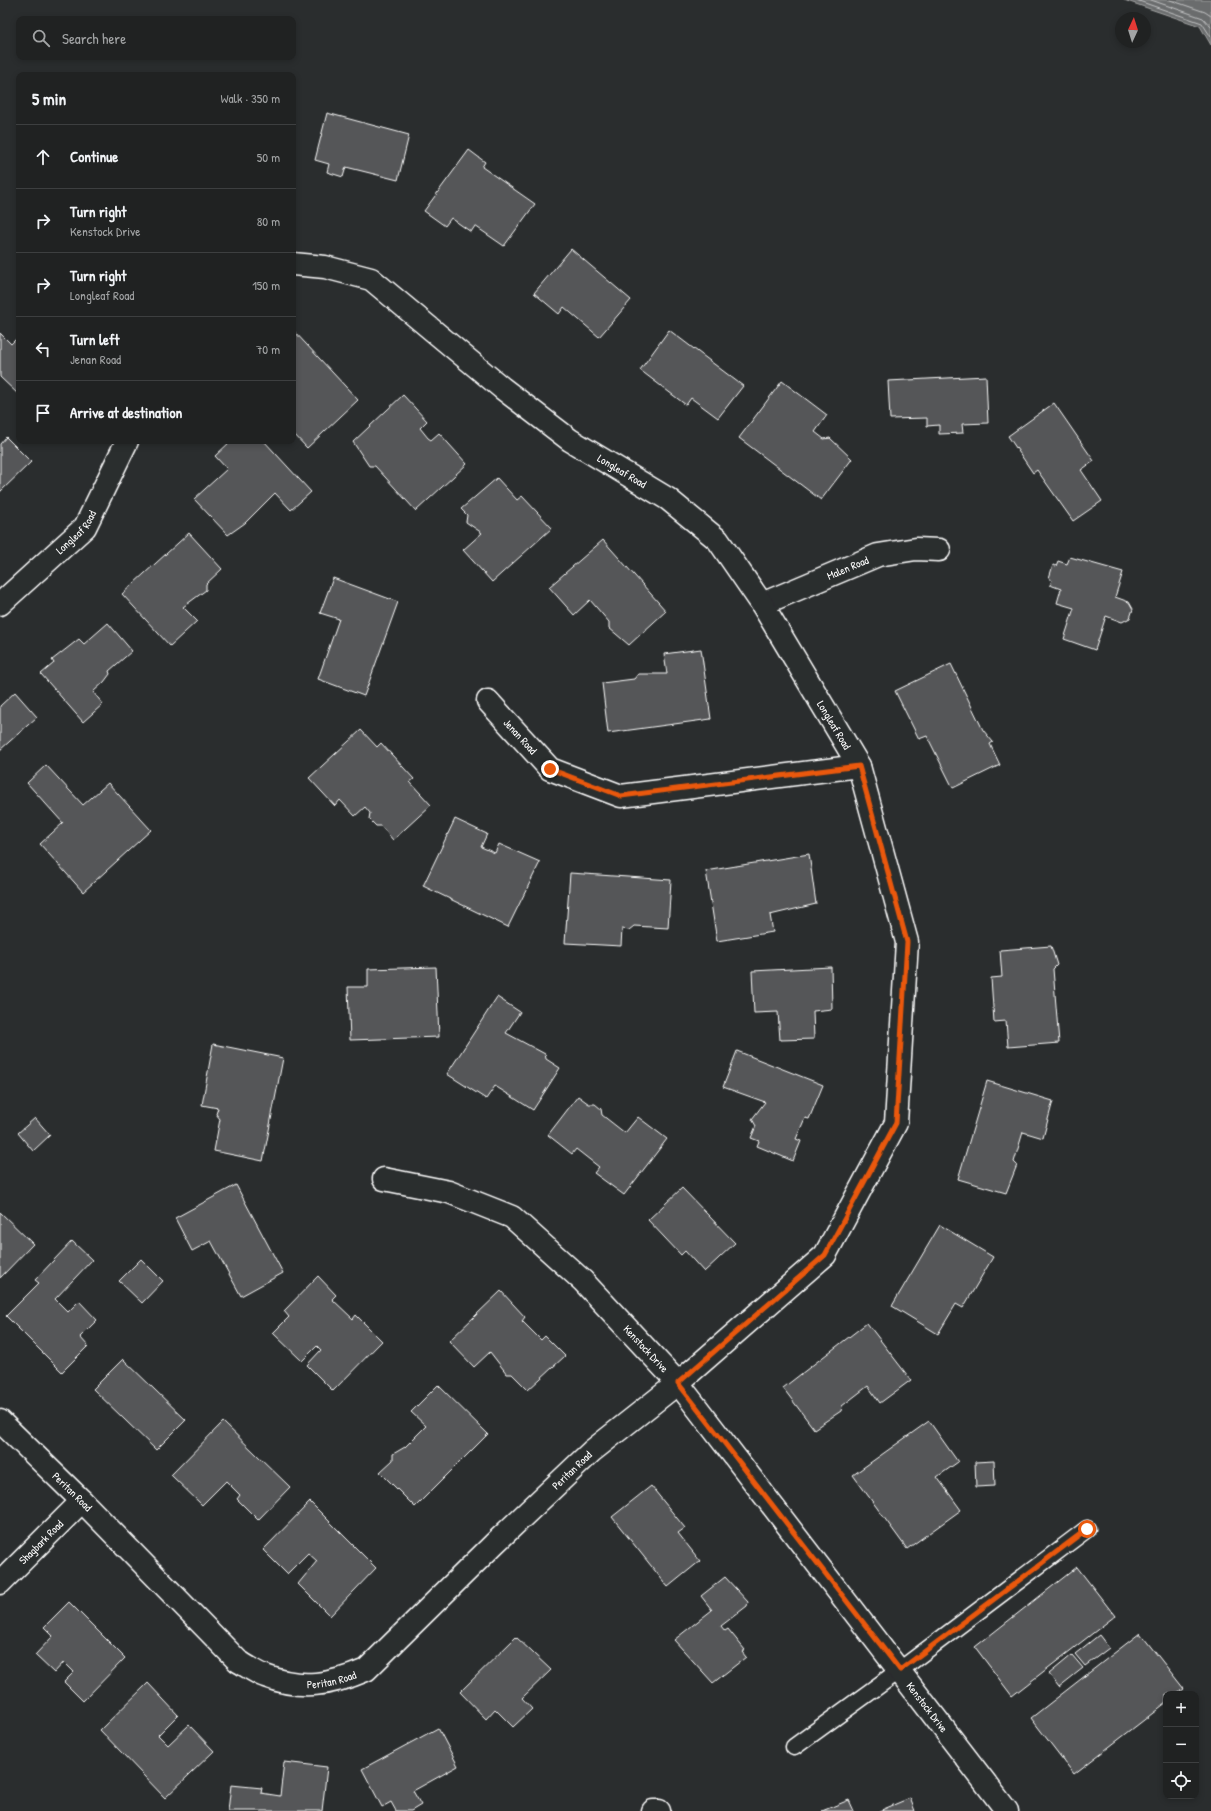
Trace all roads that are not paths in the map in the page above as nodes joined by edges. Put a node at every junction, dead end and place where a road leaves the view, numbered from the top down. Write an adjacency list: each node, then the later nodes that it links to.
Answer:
1 (296, 264): 5 (street, Longleaf Road)
2 (126, 444): 4 (street, Longleaf Road)
3 (939, 550): 5 (street, Malen Road)
4 (0, 604)
5 (762, 604): 7 (street, Longleaf Road)
6 (488, 701): 7 (street, Jenan Road)
7 (859, 766): 9 (street, Longleaf Road)
8 (384, 1179): 9 (street, Kenstock Drive)
9 (678, 1383): 11 (street, Peritan Road); 14 (street, Kenstock Drive)
10 (0, 1421): 11 (street, Peritan Road)
11 (82, 1501): 13 (street, Shagbark Road)
12 (1087, 1529): 14 (lane)
13 (0, 1583)
14 (900, 1670): 15 (lane); 18 (street, Kenstock Drive)
15 (794, 1747)
16 (653, 1811): 17 (street)
17 (659, 1811)
18 (1007, 1811)

